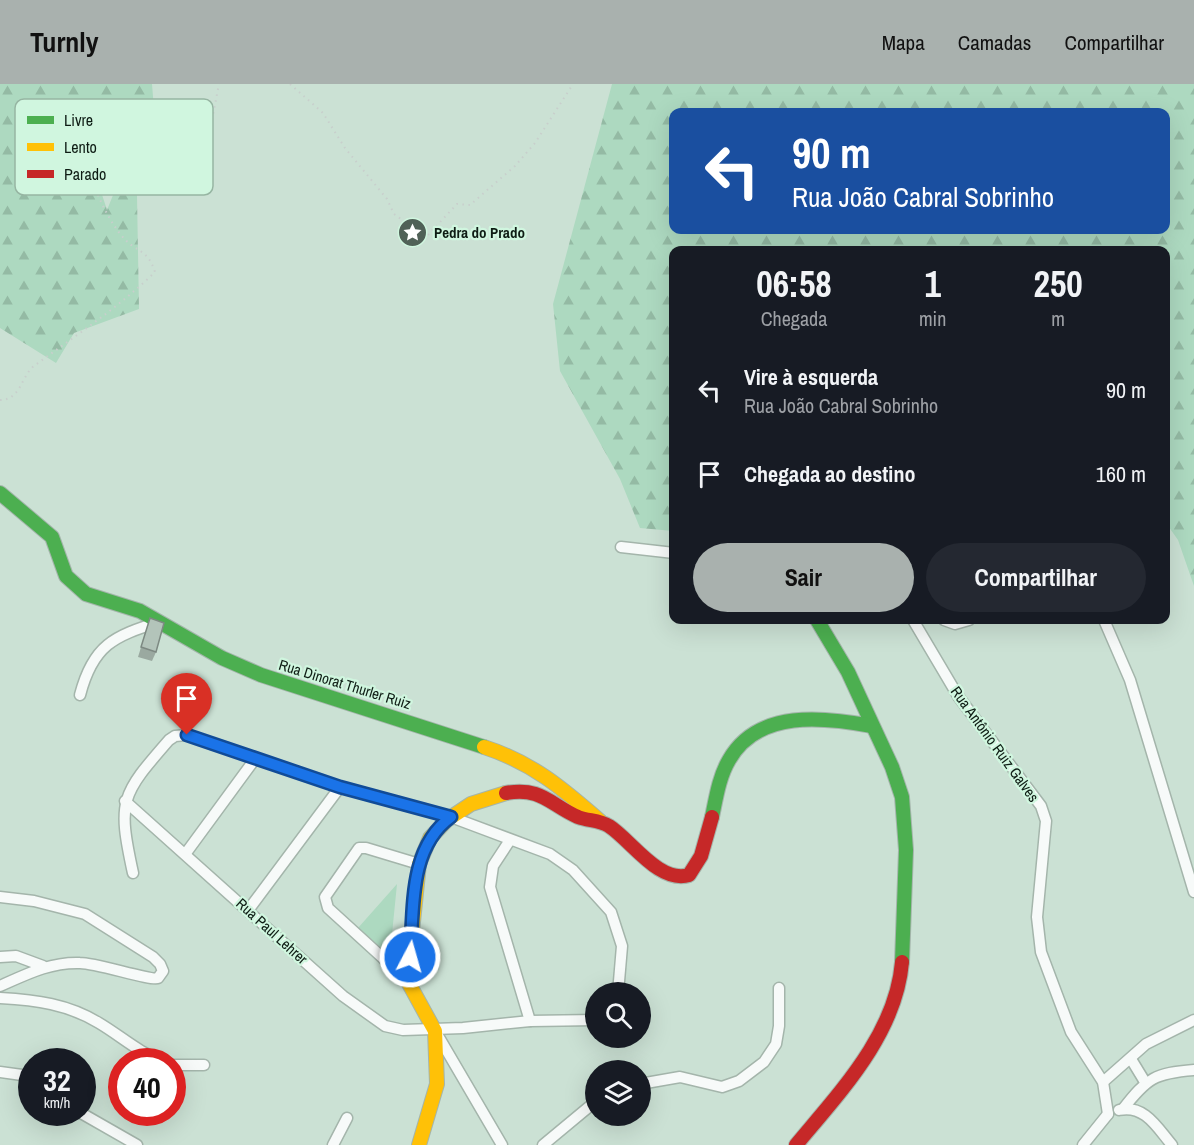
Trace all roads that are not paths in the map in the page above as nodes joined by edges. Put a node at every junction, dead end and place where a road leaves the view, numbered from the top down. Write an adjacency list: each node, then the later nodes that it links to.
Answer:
1 (0, 493): 4 (street, Rua Dinorat Thurler Ruiz)
2 (621, 547): 3 (street)
3 (669, 552)
4 (159, 622): 8 (street); 14 (street, Rua Dinorat Thurler Ruiz)
5 (820, 624): 9 (street)
6 (916, 624): 41 (street, Rua Antônio Ruiz Galves)
7 (1106, 624): 19 (street)
8 (80, 694)
9 (872, 726): 14 (street, Rua Dinorat Thurler Ruiz); 53 (street)
10 (255, 759): 11 (street); 12 (street); 16 (street)
11 (340, 787): 13 (street); 21 (street)
12 (125, 801): 16 (street, Rua Paul Lehrer); 18 (street)
13 (451, 817): 14 (street, Rua Dinorat Thurler Ruiz); 15 (street); 17 (street, Rua Dinorat Thurler Ruiz)
14 (600, 821)
15 (510, 840): 25 (street); 31 (street)
16 (186, 853): 21 (street, Rua Paul Lehrer)
17 (419, 864): 24 (street, Rua Dinorat Thurler Ruiz); 24 (street)
18 (133, 873)
19 (1194, 892)
20 (0, 897): 23 (street)
21 (249, 909): 32 (street, Rua Paul Lehrer)
22 (0, 957): 23 (street)
23 (43, 966): 26 (street)
24 (407, 980): 32 (street)
25 (619, 982)
26 (0, 986)
27 (778, 988): 40 (street)
28 (0, 998): 33 (street)
29 (585, 1020): 31 (street, Rua Paul Lehrer)
30 (1194, 1020): 34 (street)
31 (530, 1021): 32 (street, Rua Paul Lehrer)
32 (434, 1030): 51 (street); 52 (street)
33 (137, 1048)
34 (1131, 1059): 41 (street); 42 (street)
35 (186, 1065): 36 (street)
36 (204, 1065)
37 (1194, 1070): 42 (street)
38 (0, 1072): 39 (street)
39 (18, 1074)
40 (651, 1082)
41 (1103, 1082): 45 (street, Rua Antônio Ruiz Galves)
42 (1145, 1082): 43 (street)
43 (1123, 1109): 45 (street); 55 (street)
44 (585, 1111): 48 (street)
45 (1108, 1114): 54 (street)
46 (347, 1118): 50 (street)
47 (96, 1122): 49 (street)
48 (550, 1143)
49 (137, 1145)
50 (333, 1145)
51 (419, 1145)
52 (502, 1145)
53 (796, 1145)
54 (1083, 1145)
55 (1172, 1145)

